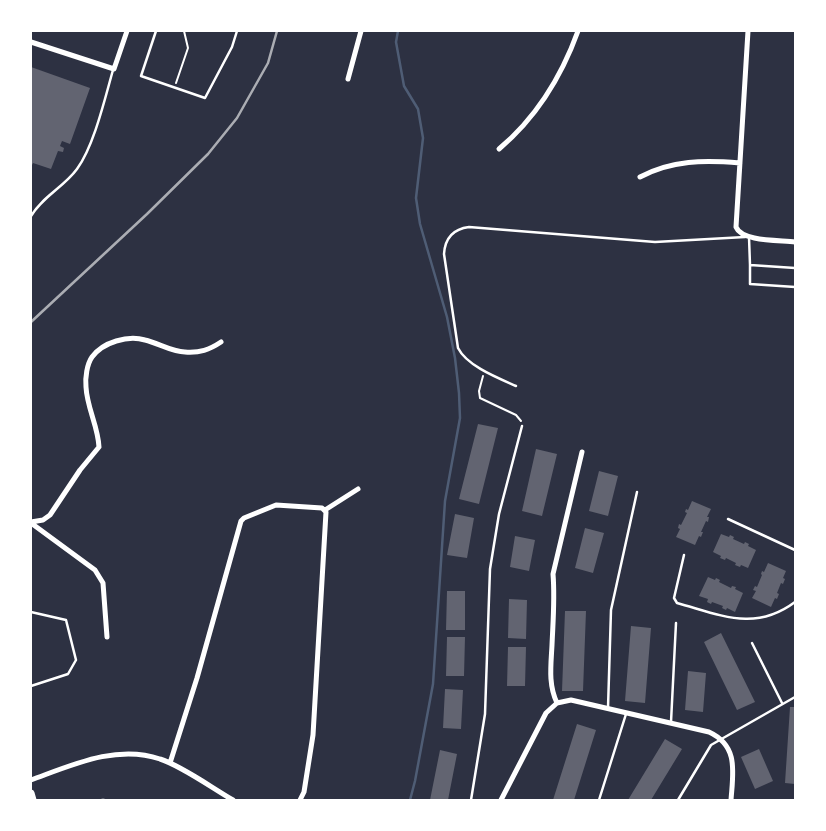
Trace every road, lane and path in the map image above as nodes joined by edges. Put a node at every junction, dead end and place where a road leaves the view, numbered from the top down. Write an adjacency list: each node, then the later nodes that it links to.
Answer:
1 (127, 31): 9 (street)
2 (156, 31): 11 (lane)
3 (184, 31): 11 (path)
4 (236, 31): 11 (lane)
5 (361, 31): 10 (street)
6 (578, 31): 12 (street)
7 (748, 31): 13 (street)
8 (31, 42): 9 (street)
9 (114, 69): 15 (lane)
10 (348, 79)
11 (174, 88)
12 (498, 149)
13 (740, 163): 14 (street); 16 (street)
14 (640, 177)
15 (31, 216)
16 (747, 237): 17 (street); 18 (lane); 22 (lane)
17 (795, 242)
18 (750, 265): 19 (lane); 20 (lane)
19 (795, 268)
20 (795, 288)
21 (221, 342): 30 (street)
22 (486, 371): 23 (lane); 24 (path)
23 (516, 386)
24 (522, 426): 52 (lane)
25 (582, 452): 40 (street)
26 (358, 489): 28 (street)
27 (637, 492): 42 (lane)
28 (325, 510): 46 (street); 51 (street)
29 (728, 519): 31 (lane)
30 (31, 522): 36 (street)
31 (795, 550)
32 (684, 555): 33 (lane)
33 (795, 602)
34 (31, 612): 38 (lane)
35 (676, 623): 44 (lane)
36 (106, 637)
37 (752, 643): 41 (lane)
38 (31, 686)
39 (795, 698): 41 (lane)
40 (557, 703): 42 (street); 53 (street)
41 (782, 703): 45 (lane)
42 (608, 710): 43 (street)
43 (626, 714): 44 (street); 54 (lane)
44 (671, 723): 45 (street)
45 (722, 739): 55 (lane); 56 (street)
46 (170, 763): 47 (street); 50 (street)
47 (31, 780)
48 (31, 793): 49 (street)
49 (33, 800)
50 (234, 800)
51 (300, 800)
52 (471, 800)
53 (501, 800)
54 (599, 800)
55 (678, 800)
56 (731, 800)

